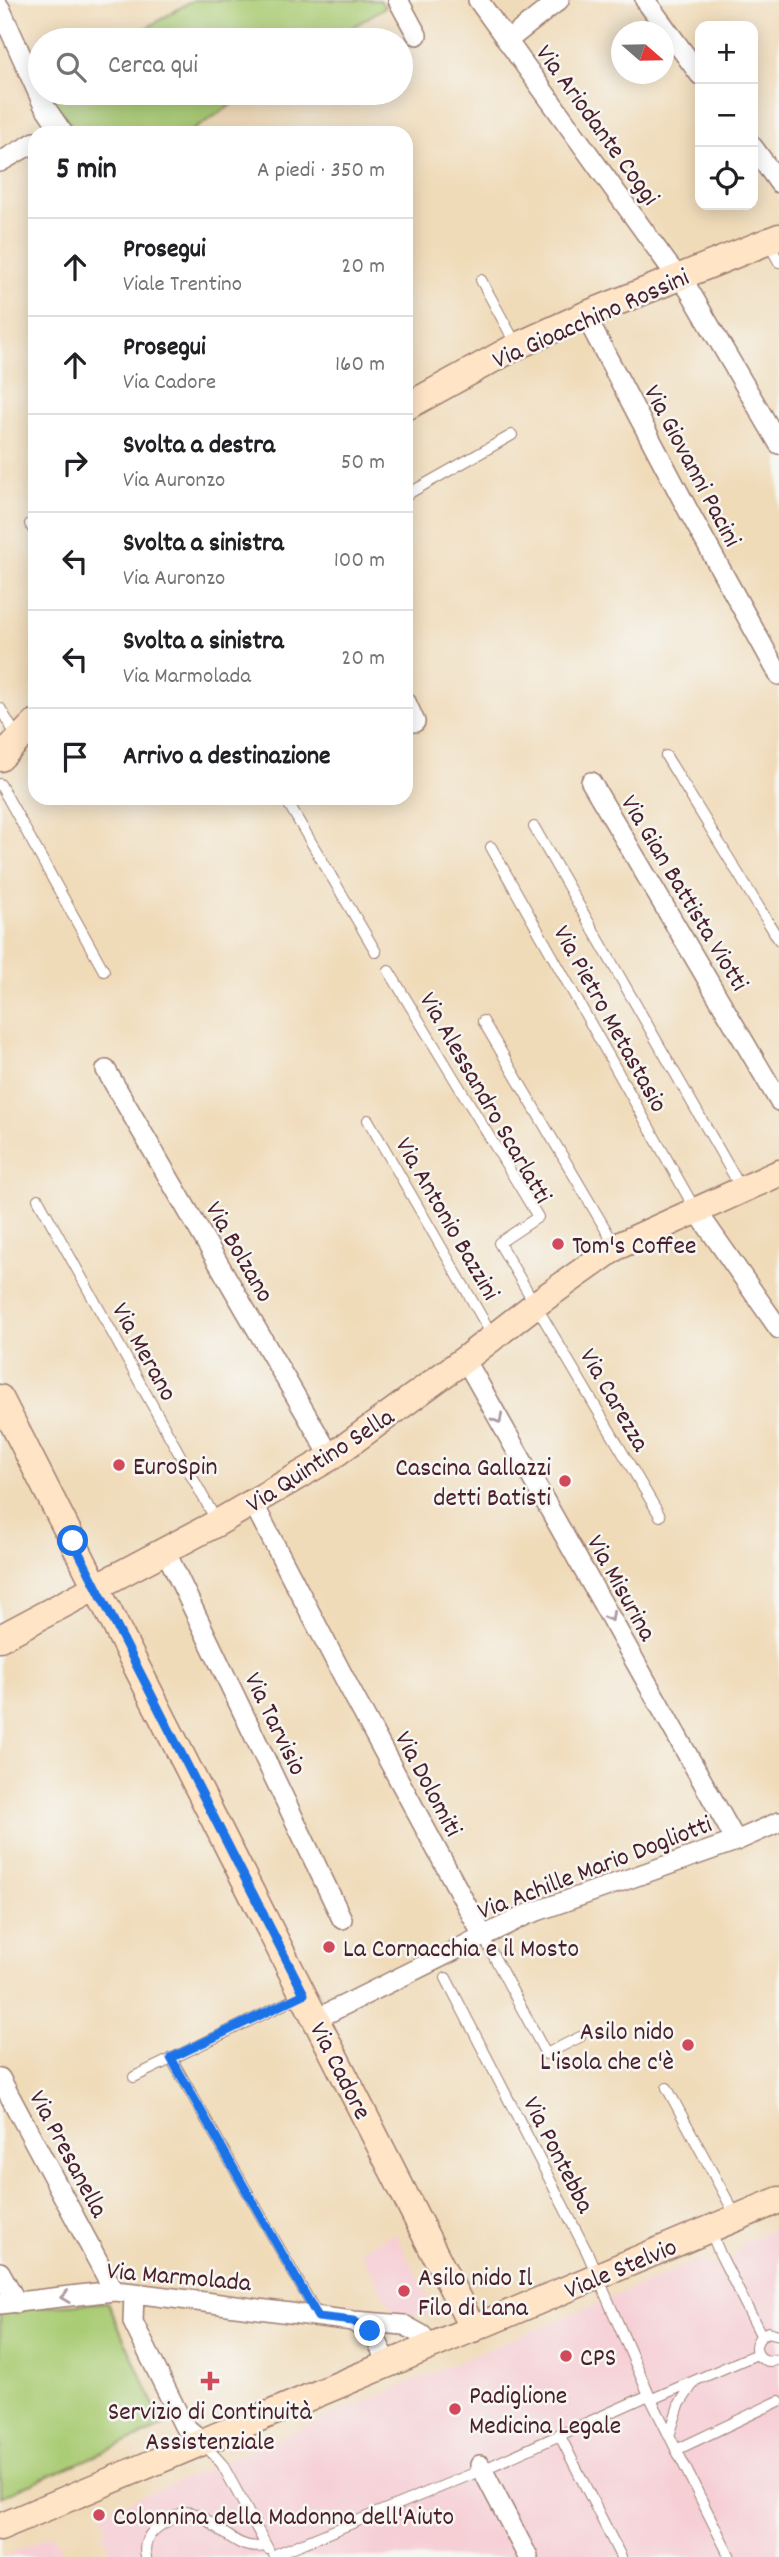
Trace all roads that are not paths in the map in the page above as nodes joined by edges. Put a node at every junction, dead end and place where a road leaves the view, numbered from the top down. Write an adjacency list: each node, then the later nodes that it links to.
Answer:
1 (398, 0): 6 (street)
2 (478, 0): 7 (street, Via Ariodante Coggi)
3 (559, 0): 7 (street)
4 (645, 0): 8 (street)
5 (0, 8): 9 (street)
6 (417, 35)
7 (507, 41): 17 (street, Via Ariodante Coggi)
8 (695, 68)
9 (28, 71)
10 (44, 105): 11 (street)
11 (54, 126)
12 (28, 146): 14 (street)
13 (758, 154): 15 (street)
14 (0, 162)
15 (779, 183)
16 (775, 247): 17 (street, Via Gioacchino Rossini)
17 (679, 277): 19 (street, Via Gioacchino Rossini); 23 (street, Via Ariodante Coggi)
18 (481, 280): 20 (lane)
19 (585, 315): 20 (street, Via Gioacchino Rossini); 25 (street, Via Giovanni Pacini)
20 (517, 346): 21 (street, Via Gioacchino Rossini)
21 (413, 403)
22 (512, 435): 24 (lane)
23 (779, 444)
24 (413, 491)
25 (779, 675)
26 (0, 708): 29 (lane)
27 (413, 718): 28 (street)
28 (415, 722)
29 (18, 740)
30 (666, 756): 36 (lane)
31 (591, 782): 42 (street, Via Gian Battista Viotti)
32 (0, 784): 38 (lane)
33 (289, 805): 37 (lane)
34 (534, 827): 45 (lane)
35 (491, 846): 47 (lane, Via Pietro Metastasio)
36 (779, 940)
37 (376, 952)
38 (104, 971)
39 (389, 971): 49 (lane, Via Alessandro Scarlatti)
40 (483, 1021): 48 (lane)
41 (106, 1070): 54 (street, Via Bolzano)
42 (779, 1101)
43 (368, 1120): 51 (lane, Via Antonio Bazzini)
44 (779, 1173): 45 (street, Via Quintino Sella)
45 (742, 1189): 47 (street, Via Quintino Sella)
46 (38, 1199): 57 (lane, Via Merano)
47 (696, 1210): 48 (street, Via Quintino Sella); 50 (street)
48 (616, 1247): 49 (street, Via Quintino Sella)
49 (536, 1304): 51 (street, Via Quintino Sella); 56 (lane, Via Carezza)
50 (779, 1329)
51 (493, 1338): 52 (street, Via Quintino Sella)
52 (465, 1359): 54 (street, Via Quintino Sella); 62 (street, Via Misurina, one-way to 62)
53 (0, 1398): 59 (street, Via Cadore)
54 (331, 1457): 55 (street, Via Quintino Sella)
55 (253, 1503): 57 (street, Via Quintino Sella); 64 (street, Via Dolomiti)
56 (660, 1516)
57 (217, 1523): 58 (street, Via Quintino Sella)
58 (165, 1550): 59 (street, Via Quintino Sella); 63 (street, Via Tarvisio)
59 (96, 1588): 60 (street, Via Quintino Sella); 66 (street, Via Cadore)
60 (0, 1638)
61 (779, 1822): 62 (street, Via Achille Mario Dogliotti)
62 (736, 1841): 64 (street, Via Achille Mario Dogliotti)
63 (342, 1919)
64 (483, 1936): 67 (street, Via Achille Mario Dogliotti); 68 (lane, Via Dolomiti)
65 (446, 1978): 77 (lane, Via Pontebba)
66 (304, 1994): 67 (street, Via Cadore); 69 (lane)
67 (316, 2019): 83 (street, Via Cadore)
68 (580, 2037)
69 (171, 2058): 70 (lane); 81 (lane)
70 (134, 2077)
71 (0, 2078): 78 (street, Via Presanella)
72 (667, 2088): 74 (lane)
73 (779, 2200): 74 (street, Viale Stelvio)
74 (737, 2218): 75 (street, Viale Stelvio)
75 (710, 2229): 77 (street, Viale Stelvio); 84 (lane)
76 (0, 2272): 80 (street)
77 (597, 2276): 83 (street, Viale Stelvio); 91 (lane, Via Pontebba)
78 (114, 2291): 79 (street, Via Marmolada); 80 (street, Via Marmolada, one-way to 80)
79 (134, 2292): 81 (street, Via Marmolada); 95 (street)
80 (8, 2303)
81 (318, 2317): 82 (street, Via Marmolada)
82 (353, 2321): 86 (street, Via Marmolada); 89 (street)
83 (473, 2329): 86 (street, Viale Stelvio)
84 (761, 2335): 85 (lane); 87 (lane)
85 (779, 2335)
86 (431, 2347): 89 (street, Viale Stelvio)
87 (757, 2354): 88 (lane); 90 (lane)
88 (779, 2359)
89 (388, 2364): 95 (street, Viale Stelvio)
90 (694, 2382): 91 (lane); 94 (lane)
91 (650, 2397): 93 (lane); 94 (lane, Via Pontebba)
92 (779, 2400): 96 (lane)
93 (559, 2434): 97 (lane); 103 (lane)
94 (669, 2436): 96 (lane, Via Pontebba)
95 (203, 2442): 98 (street, Viale Stelvio); 99 (lane)
96 (676, 2451): 104 (lane, Via Pontebba)
97 (481, 2467): 100 (lane); 102 (street)
98 (0, 2527)
99 (264, 2546): 100 (lane); 101 (lane)
100 (274, 2556)
101 (146, 2557)
102 (528, 2557)
103 (621, 2557)
104 (730, 2557)

